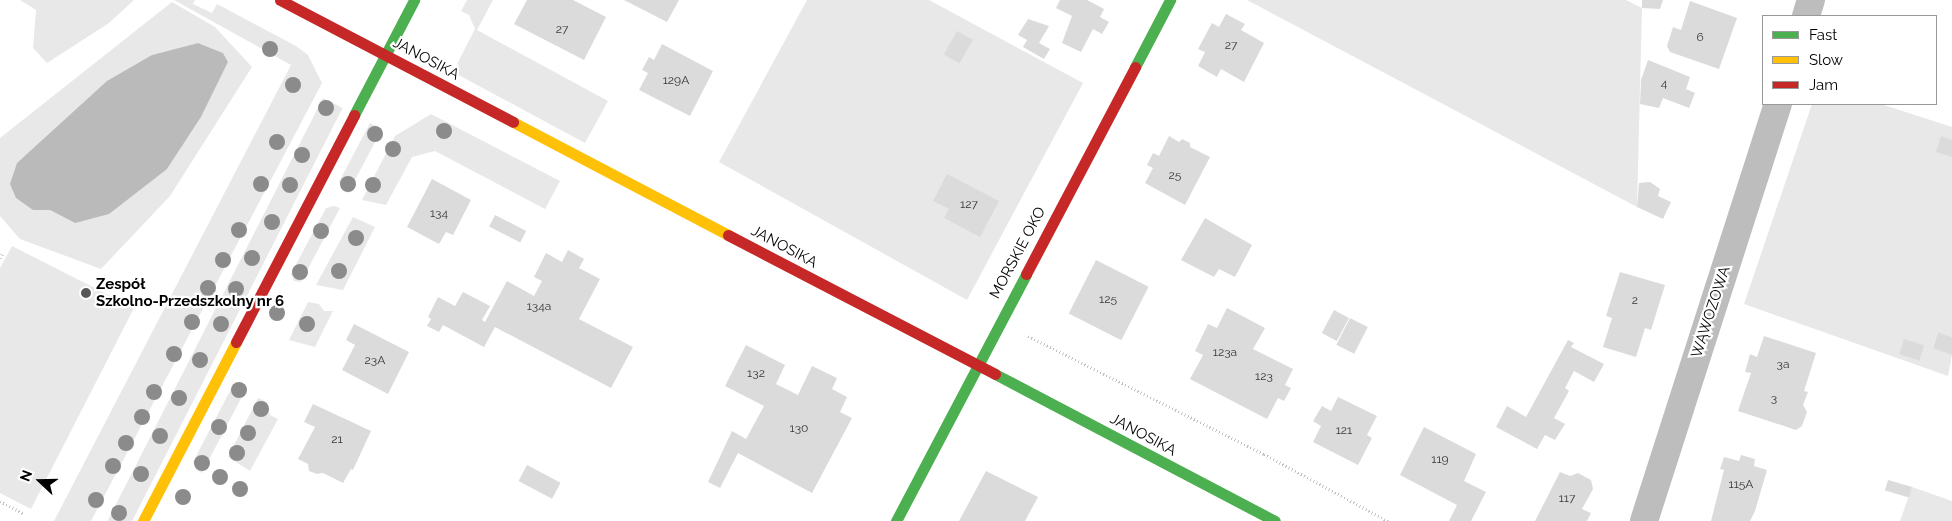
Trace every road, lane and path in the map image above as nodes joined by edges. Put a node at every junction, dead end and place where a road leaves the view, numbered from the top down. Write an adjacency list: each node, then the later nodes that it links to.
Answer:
1 (280, 0): 6 (street, JANOSIKA)
2 (414, 0): 6 (street)
3 (1170, 0): 10 (street, MORSKIE OKO)
4 (1811, 0): 5 (street)
5 (1806, 15)
6 (385, 55): 11 (street, JANOSIKA); 14 (street)
7 (1778, 105): 18 (street, WĄWOZOWA)
8 (3, 253): 9 (path)
9 (0, 258)
10 (999, 322): 11 (street, MORSKIE OKO); 17 (path)
11 (978, 365): 15 (street, MORSKIE OKO); 16 (street, JANOSIKA)
12 (0, 501): 13 (path)
13 (23, 513)
14 (143, 521)
15 (896, 521)
16 (1275, 521)
17 (1388, 521)
18 (1644, 521)

